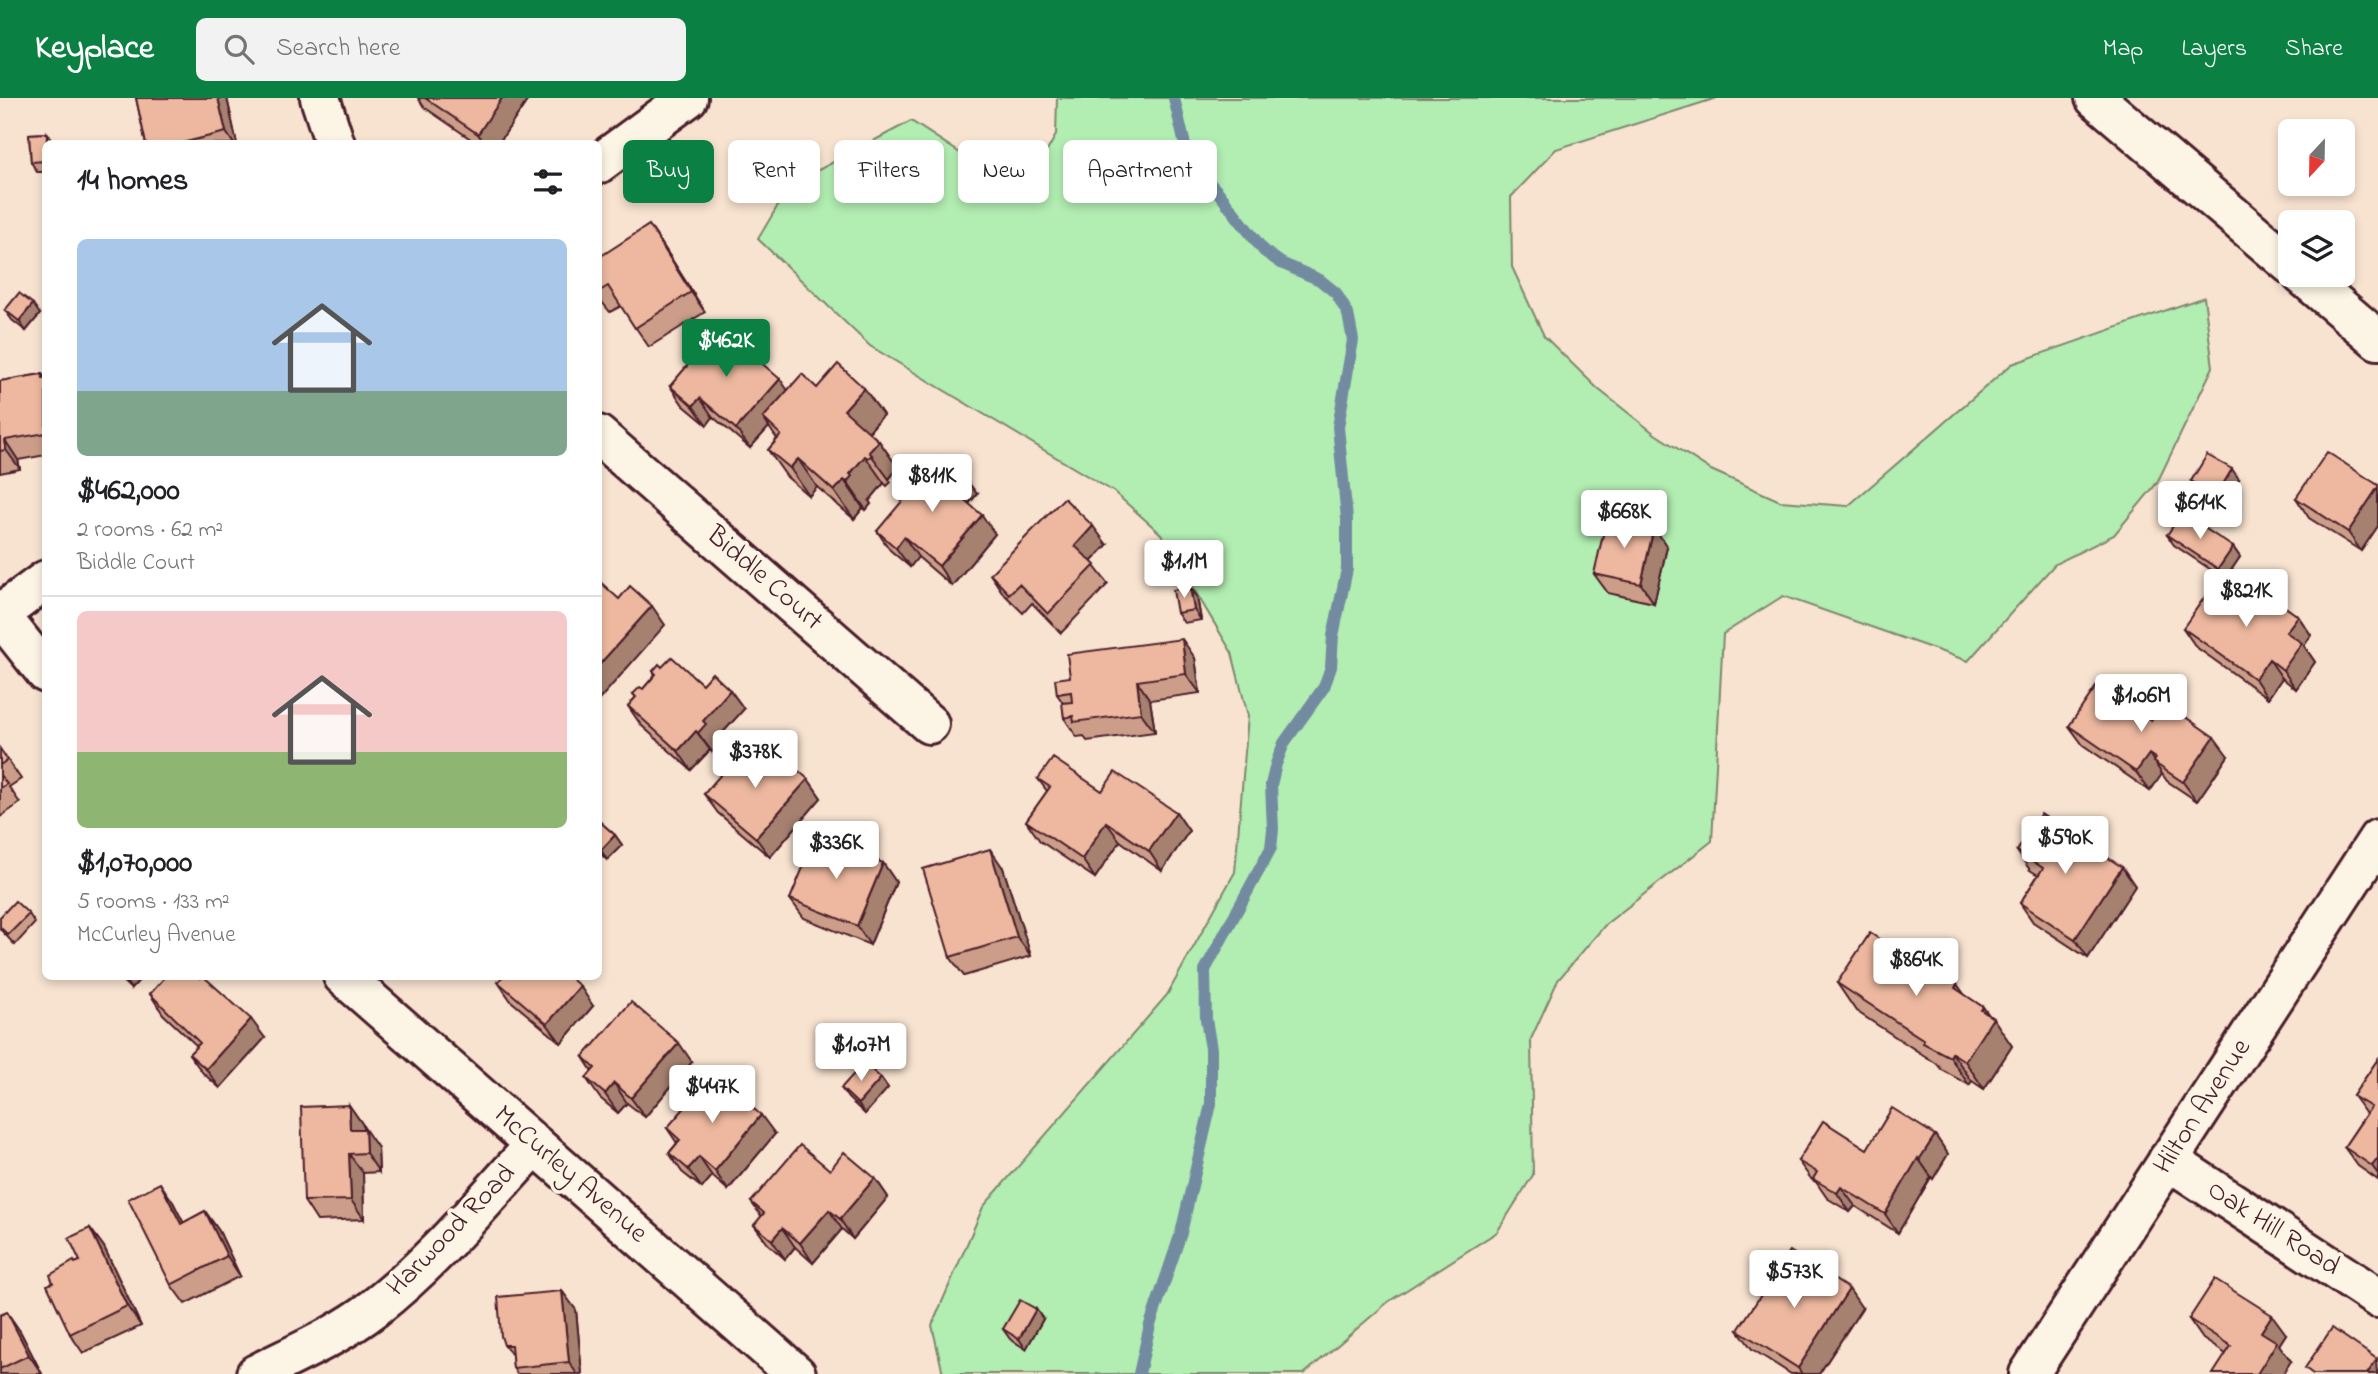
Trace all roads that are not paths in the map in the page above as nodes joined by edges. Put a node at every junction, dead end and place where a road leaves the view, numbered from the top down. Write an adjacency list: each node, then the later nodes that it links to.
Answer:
1 (320, 98): 4 (street)
2 (688, 98): 5 (street)
3 (2095, 98): 6 (street)
4 (334, 140)
5 (602, 161)
6 (2278, 254)
7 (2316, 287): 8 (street)
8 (2378, 340)
9 (602, 438): 13 (street, Biddle Court)
10 (42, 583): 11 (street)
11 (0, 614): 12 (street)
12 (42, 668)
13 (929, 724)
14 (2378, 839): 17 (street, Hilton Avenue)
15 (348, 980): 16 (street, McCurley Avenue)
16 (535, 1145): 19 (street, Harwood Road); 20 (street, McCurley Avenue)
17 (2168, 1160): 18 (street, Oak Hill Road); 21 (street, Hilton Avenue)
18 (2378, 1298)
19 (256, 1374)
20 (796, 1374)
21 (2029, 1374)

